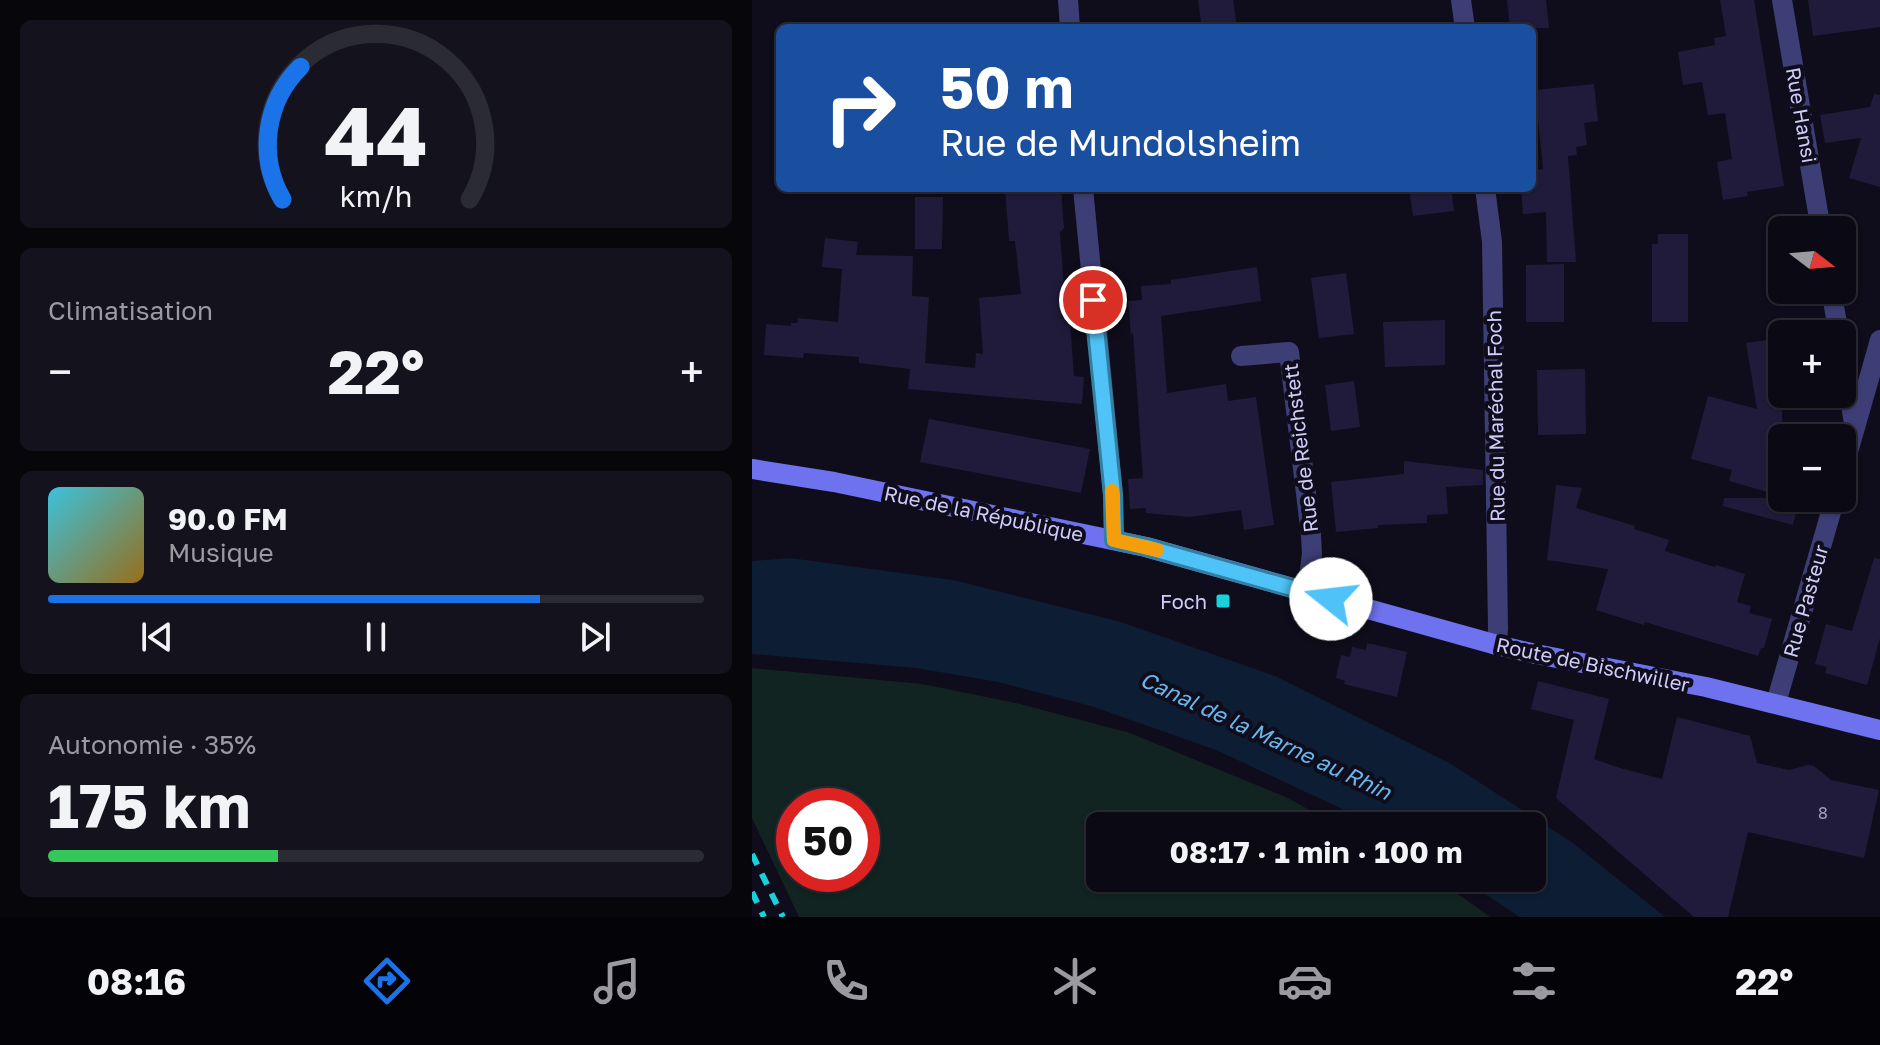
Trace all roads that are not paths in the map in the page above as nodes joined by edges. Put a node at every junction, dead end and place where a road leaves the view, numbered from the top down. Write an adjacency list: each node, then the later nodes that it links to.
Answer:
1 (1068, 0): 4 (street)
2 (1461, 0): 5 (street)
3 (1782, 0): 8 (street, Rue Hansi)
4 (1070, 24)
5 (1464, 24)
6 (1083, 192): 14 (street)
7 (1486, 192): 16 (street, Rue du Maréchal Foch)
8 (1819, 216)
9 (1880, 340): 11 (street)
10 (1241, 356): 15 (street, Rue de Reichstett)
11 (1856, 424)
12 (752, 469): 14 (main road, Rue de la République)
13 (1831, 512): 17 (street, Rue Pasteur)
14 (1114, 540): 15 (main road, Rue de la République)
15 (1307, 592): 16 (main road, Route de Bischwiller)
16 (1497, 645): 17 (main road, Route de Bischwiller)
17 (1776, 703): 18 (main road, Route de Bischwiller)
18 (1880, 730)

